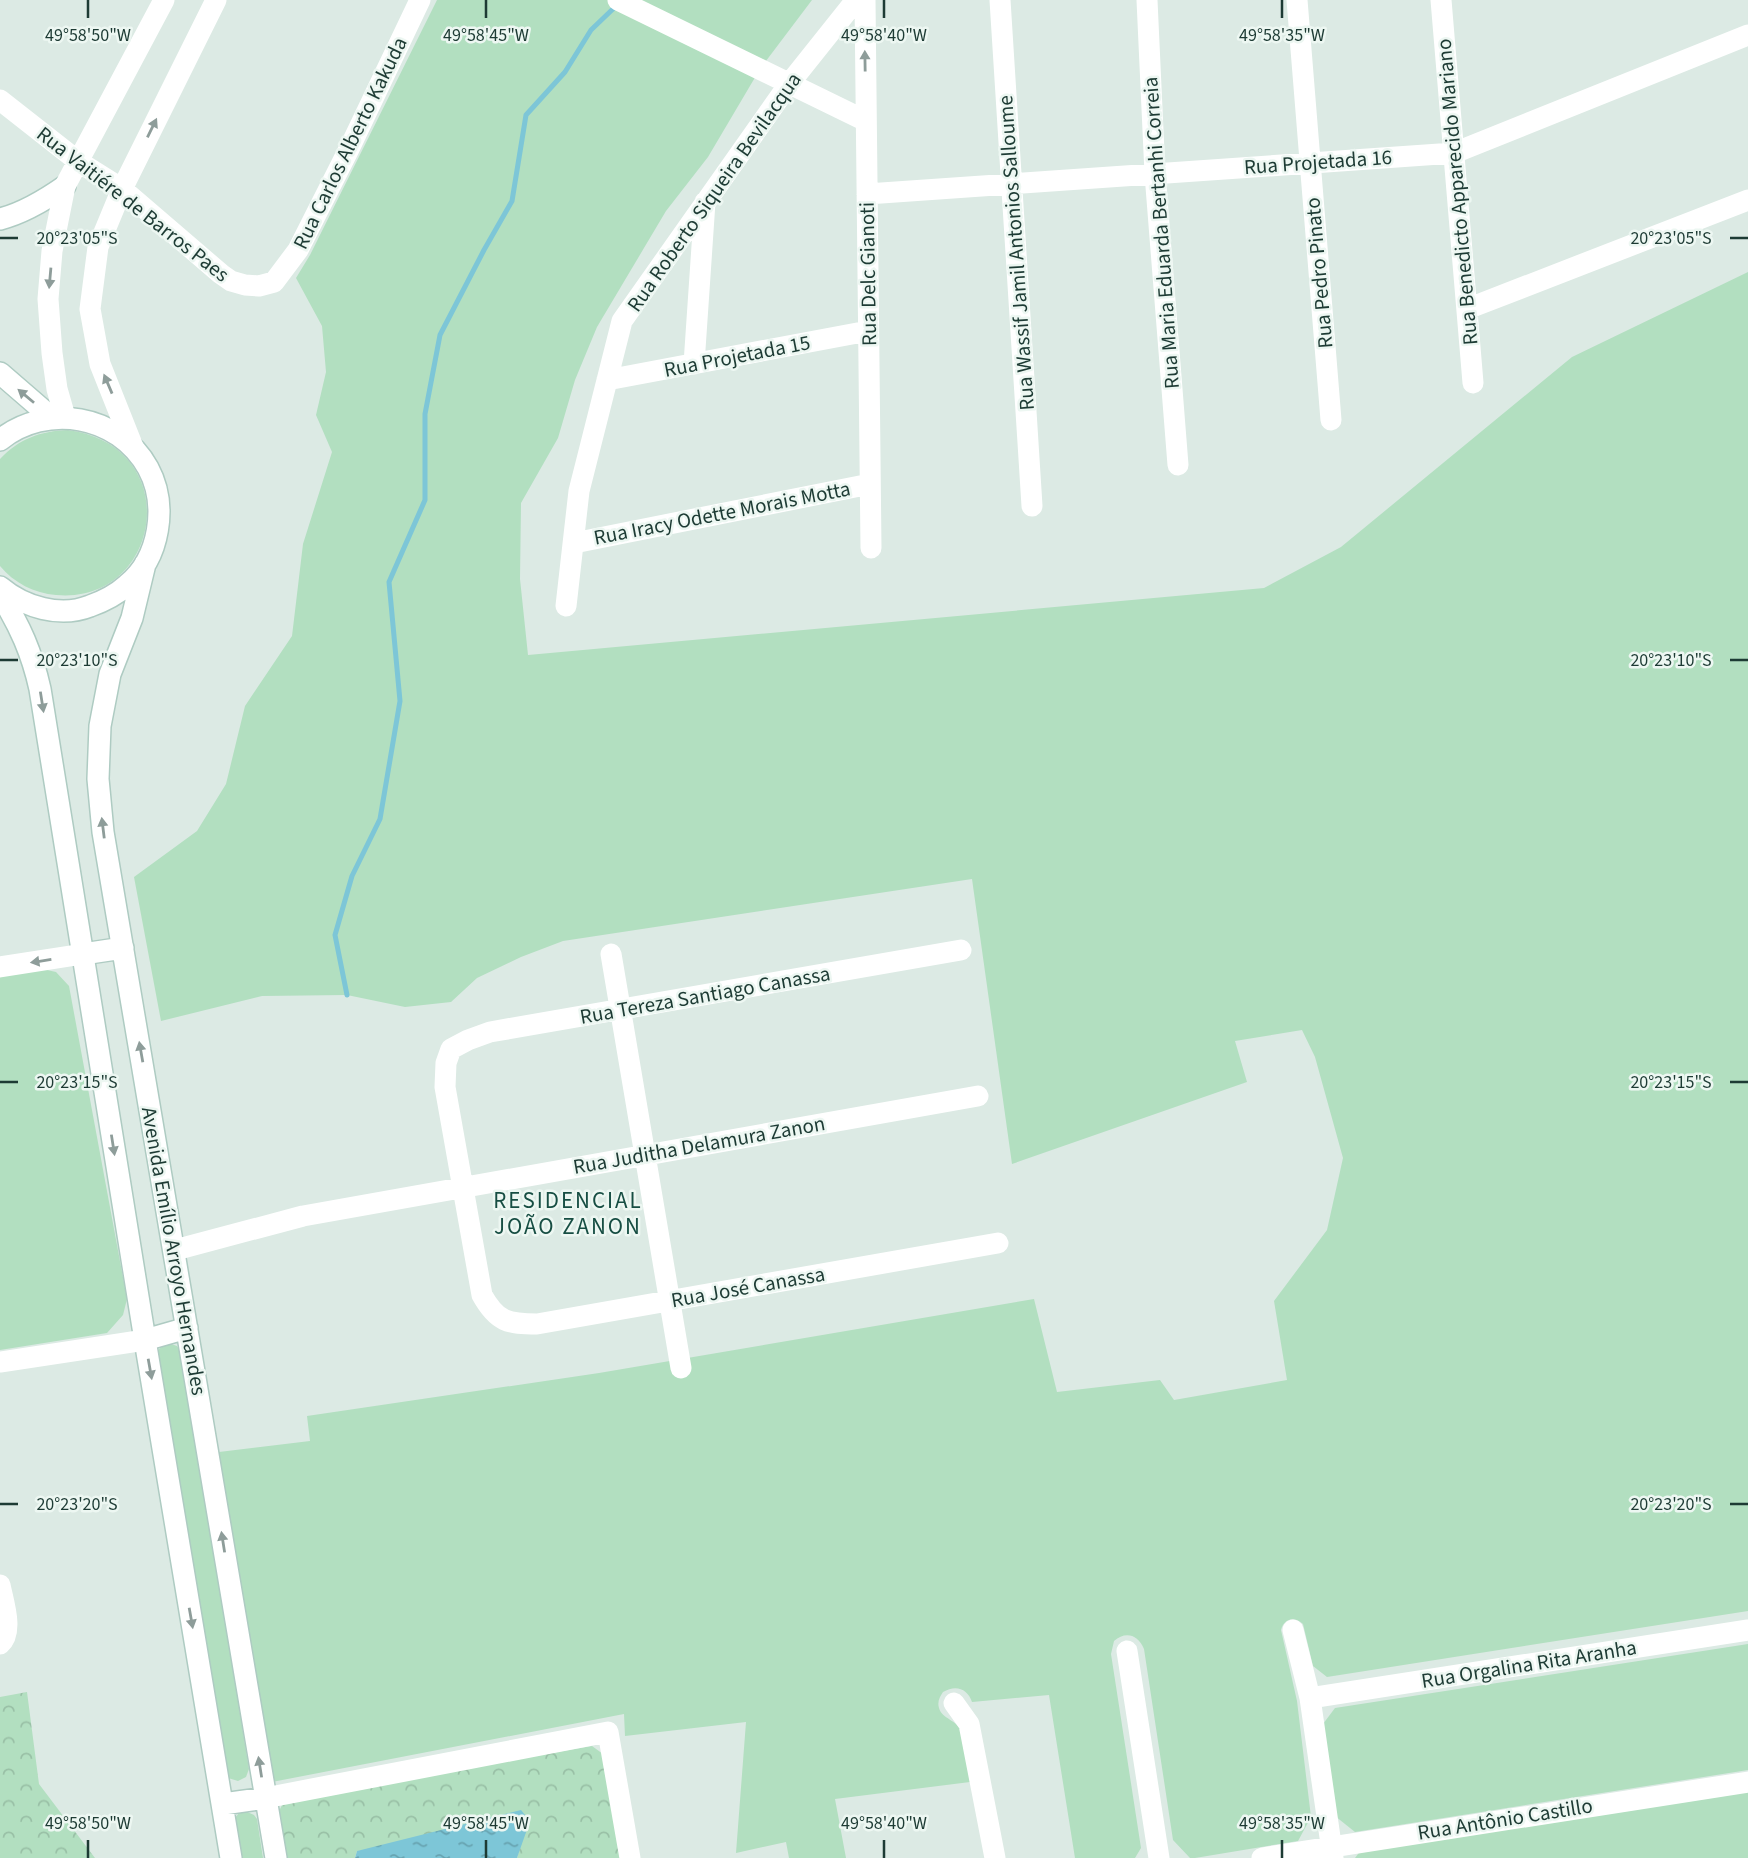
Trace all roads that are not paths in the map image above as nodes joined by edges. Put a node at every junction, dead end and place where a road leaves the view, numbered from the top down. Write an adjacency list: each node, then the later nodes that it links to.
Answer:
1 (164, 0): 16 (street)
2 (216, 0): 21 (street, one-way to 2)
3 (420, 0): 26 (street, Rua Carlos Alberto Kakuda)
4 (618, 0): 12 (street)
5 (856, 0): 12 (street, Rua Roberto Siqueira Bevilacqua)
6 (865, 0): 14 (street, Rua Delc Gianoti, one-way to 6)
7 (1000, 0): 19 (street, Rua Wassif Jamil Antonios Salloume)
8 (1147, 0): 18 (street, Rua Maria Eduarda Bertanhi Correia)
9 (1297, 0): 17 (street, Rua Pedro Pinato)
10 (1441, 0): 15 (street, Rua Benedicto Apparecido Mariano)
11 (1748, 35): 15 (street, Rua Projetada 16)
12 (789, 84): 14 (street); 24 (street, Rua Roberto Siqueira Bevilacqua)
13 (0, 100): 16 (street, Rua Vaitiére de Barros Paes)
14 (866, 121): 22 (street, Rua Delc Gianoti)
15 (1454, 153): 17 (street, Rua Projetada 16); 27 (street, Rua Benedicto Apparecido Mariano)
16 (79, 162): 20 (street); 21 (street, Rua Vaitiére de Barros Paes)
17 (1311, 163): 18 (street, Rua Projetada 16); 34 (street, Rua Pedro Pinato)
18 (1155, 174): 19 (street, Rua Projetada 16); 37 (street, Rua Maria Eduarda Bertanhi Correia)
19 (1012, 184): 22 (street, Rua Projetada 16); 39 (street, Rua Wassif Jamil Antonios Salloume)
20 (65, 186): 25 (street); 33 (street, one-way to 33)
21 (122, 189): 26 (street, Rua Vaitiére de Barros Paes); 36 (street, one-way to 21)
22 (867, 194): 28 (street, Rua Delc Gianoti)
23 (1748, 200): 27 (street)
24 (705, 202): 29 (street); 31 (street, Rua Roberto Siqueira Bevilacqua)
25 (0, 219)
26 (274, 282)
27 (1467, 309): 32 (street, Rua Benedicto Apparecido Mariano)
28 (868, 331): 29 (street, Rua Projetada 15); 38 (street, Rua Delc Gianoti)
29 (694, 364): 31 (street, Rua Projetada 15)
30 (0, 373): 33 (street, one-way to 30)
31 (607, 380): 40 (street, Rua Roberto Siqueira Bevilacqua)
32 (1473, 383)
33 (59, 417): 35 (street); 36 (street)
34 (1331, 420)
35 (0, 440)
36 (133, 447): 42 (street)
37 (1178, 466)
38 (870, 484): 40 (street, Rua Iracy Odette Morais Motta); 41 (street, Rua Delc Gianoti)
39 (1032, 506)
40 (574, 543): 45 (street, Rua Roberto Siqueira Bevilacqua)
41 (871, 548)
42 (145, 564): 43 (street); 46 (street, Avenida Emílio Arroyo Hernandes, one-way to 42)
43 (0, 587)
44 (0, 594): 48 (street, Avenida Emílio Arroyo Hernandes, one-way to 48)
45 (566, 606)
46 (123, 948): 48 (street); 56 (street, Avenida Emílio Arroyo Hernandes, one-way to 46)
47 (961, 950): 51 (street, Rua Tereza Santiago Canassa)
48 (83, 954): 50 (street, one-way to 50); 59 (street, Avenida Emílio Arroyo Hernandes, one-way to 59)
49 (611, 954): 51 (street)
50 (0, 967)
51 (621, 1009): 53 (street); 54 (street, Rua Tereza Santiago Canassa)
52 (978, 1096): 53 (street, Rua Juditha Delamura Zanon)
53 (645, 1155): 54 (street, Rua Juditha Delamura Zanon); 57 (street)
54 (463, 1187): 56 (street, Rua Juditha Delamura Zanon); 57 (street, Rua José Canassa)
55 (998, 1243): 57 (street, Rua José Canassa)
56 (175, 1250): 58 (street, Avenida Emílio Arroyo Hernandes)
57 (670, 1301): 61 (street)
58 (187, 1328): 59 (street); 70 (street, Avenida Emílio Arroyo Hernandes, one-way to 58)
59 (145, 1340): 60 (street); 71 (street, Avenida Emílio Arroyo Hernandes, one-way to 71)
60 (0, 1362)
61 (681, 1368)
62 (0, 1585): 65 (street)
63 (1293, 1630): 67 (street)
64 (1748, 1630): 67 (street, Rua Orgalina Rita Aranha)
65 (2, 1642)
66 (1127, 1651): 77 (street)
67 (1310, 1698): 72 (street)
68 (954, 1703): 76 (street)
69 (1748, 1782): 72 (street, Rua Antônio Castillo)
70 (265, 1798): 71 (street); 74 (street, Avenida Emílio Arroyo Hernandes); 75 (street)
71 (223, 1804): 73 (street, Avenida Emílio Arroyo Hernandes)
72 (1332, 1852): 78 (street, Rua Antônio Castillo)
73 (231, 1858)
74 (276, 1858)
75 (630, 1858)
76 (995, 1858)
77 (1159, 1858)
78 (1262, 1858)

